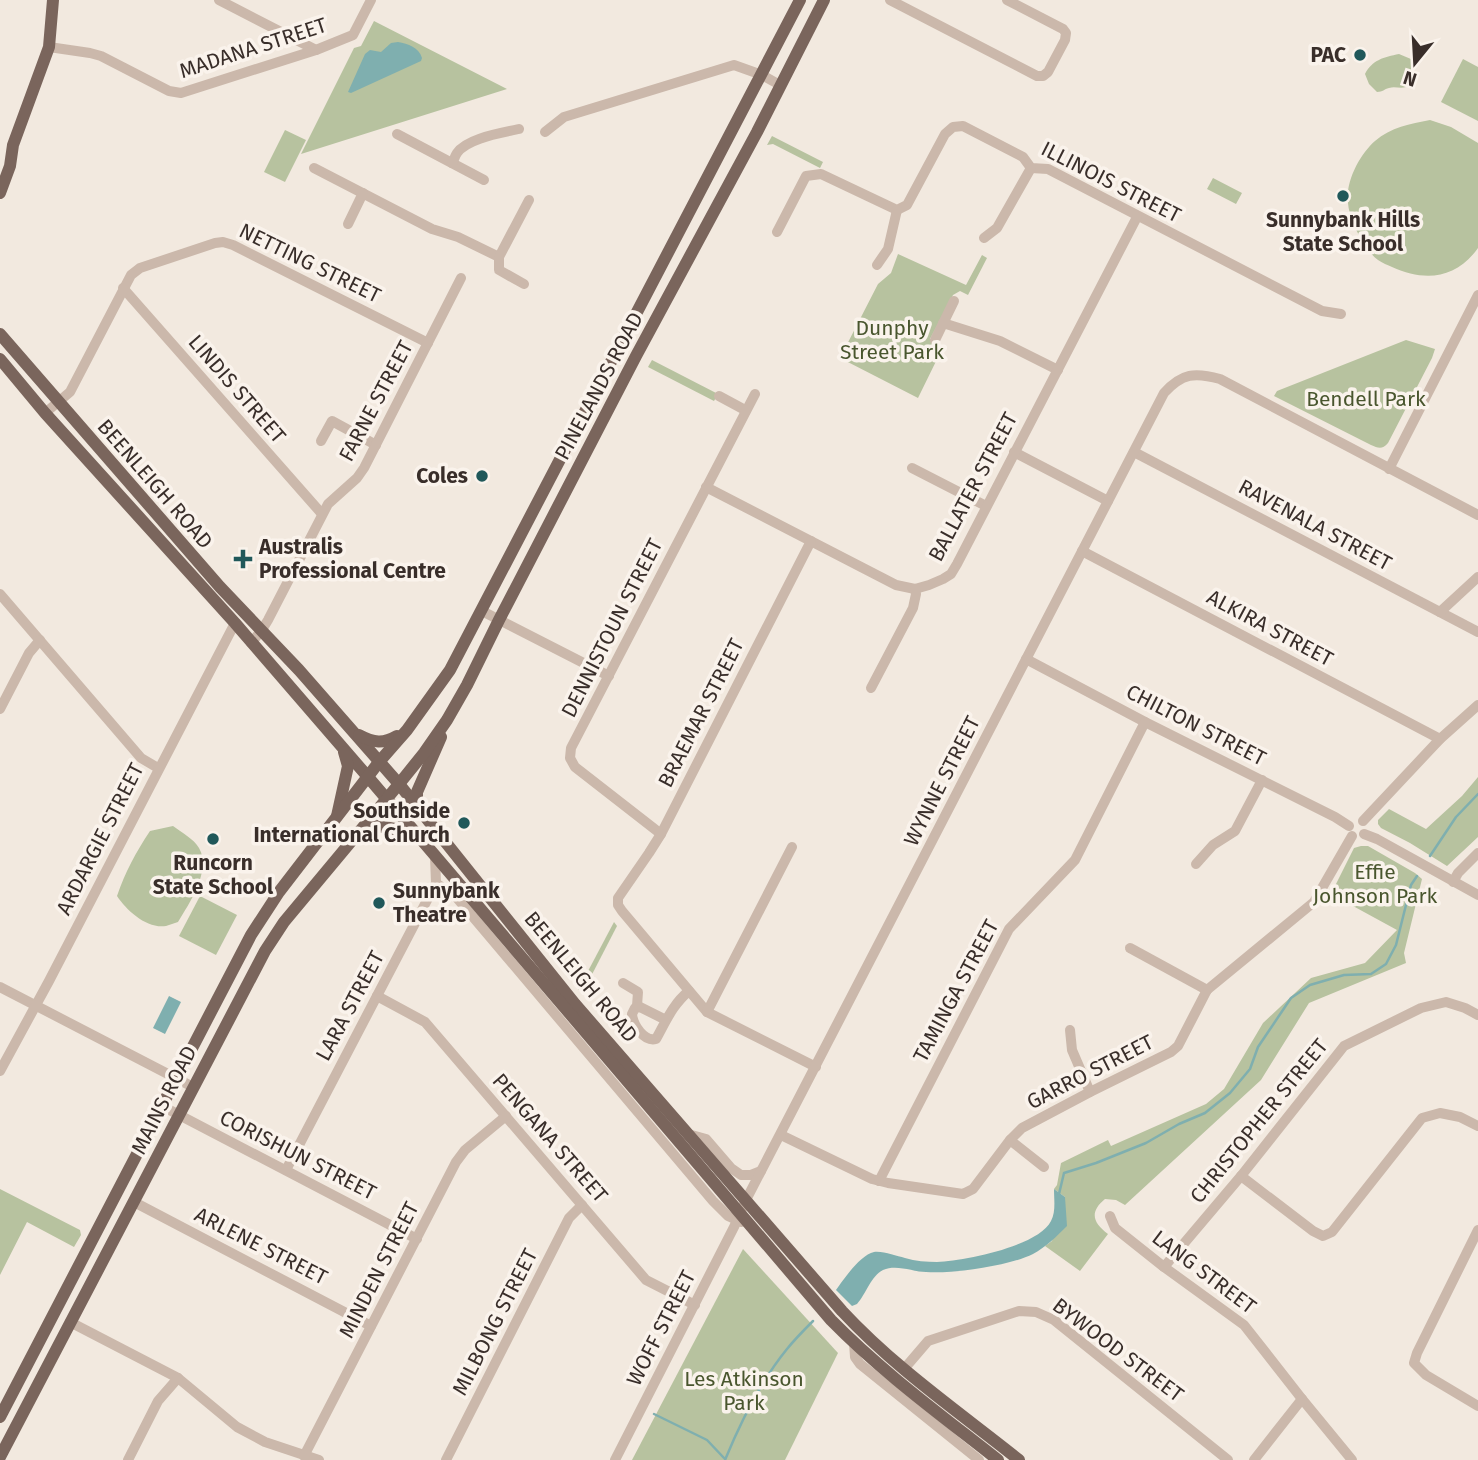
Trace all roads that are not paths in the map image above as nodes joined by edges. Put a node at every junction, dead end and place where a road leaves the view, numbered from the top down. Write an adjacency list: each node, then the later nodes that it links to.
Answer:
1 (53, 0): 8 (main road)
2 (219, 0): 9 (street)
3 (371, 0): 9 (street, MADANA STREET)
4 (800, 0): 10 (main road, PINELANDS ROAD)
5 (824, 0): 11 (main road, PINELANDS ROAD)
6 (890, 0): 7 (street)
7 (1007, 0)
8 (49, 47): 9 (street, MADANA STREET); 15 (main road)
9 (316, 50)
10 (762, 75): 11 (street); 13 (street); 64 (main road, PINELANDS ROAD)
11 (780, 85): 66 (main road, PINELANDS ROAD)
12 (520, 129): 16 (street)
13 (545, 132)
14 (397, 134): 16 (street)
15 (13, 145): 19 (main road); 21 (main road)
16 (452, 163): 20 (street)
17 (314, 168): 22 (street)
18 (1031, 168): 24 (street, ILLINOIS STREET); 25 (street, ILLINOIS STREET); 28 (street)
19 (0, 170)
20 (484, 180)
21 (0, 192)
22 (363, 193): 26 (street); 29 (street)
23 (529, 200): 29 (street)
24 (897, 210): 27 (street); 30 (street)
25 (1137, 217): 36 (street, ILLINOIS STREET); 42 (street, BALLATER STREET)
26 (348, 224)
27 (777, 232)
28 (984, 237)
29 (499, 257): 32 (street)
30 (877, 265)
31 (461, 278): 40 (street, FARNE STREET)
32 (524, 284)
33 (123, 288): 40 (street, NETTING STREET); 45 (street, NETTING STREET); 57 (street, LINDIS STREET)
34 (1478, 295): 53 (street)
35 (954, 301): 37 (street)
36 (1341, 314)
37 (943, 323): 39 (street); 42 (street)
38 (0, 334): 41 (main road, BEENLEIGH ROAD)
39 (935, 340)
40 (428, 343): 49 (street, FARNE STREET)
41 (3, 353): 45 (main road, BEENLEIGH ROAD); 47 (main road, BEENLEIGH ROAD)
42 (1058, 370): 50 (street, BALLATER STREET)
43 (755, 394): 46 (street, DENNISTOUN STREET)
44 (719, 397): 46 (street)
45 (58, 402): 47 (street, NETTING STREET); 68 (main road, BEENLEIGH ROAD)
46 (746, 410): 54 (street, DENNISTOUN STREET)
47 (45, 413): 67 (main road, BEENLEIGH ROAD)
48 (321, 441): 49 (street)
49 (376, 445): 57 (street, FARNE STREET)
50 (1014, 452): 55 (street); 56 (street, BALLATER STREET)
51 (1133, 452): 53 (street, WYNNE STREET); 55 (street, WYNNE STREET); 65 (street, RAVENALA STREET)
52 (912, 468): 56 (street)
53 (1389, 469): 58 (street)
54 (706, 487): 59 (street); 73 (street, DENNISTOUN STREET)
55 (1108, 501): 60 (street, WYNNE STREET)
56 (986, 506): 62 (street, BALLATER STREET)
57 (322, 514): 68 (street, FARNE STREET)
58 (1478, 515)
59 (811, 541): 62 (street); 93 (street, BRAEMAR STREET)
60 (1082, 551): 72 (street, WYNNE STREET); 81 (street, ALKIRA STREET)
61 (1478, 577): 65 (street)
62 (915, 589): 74 (street)
63 (0, 594): 70 (street)
64 (481, 611): 66 (street); 79 (main road, PINELANDS ROAD)
65 (1440, 612): 69 (street, RAVENALA STREET)
66 (499, 620): 73 (street); 77 (main road, PINELANDS ROAD)
67 (235, 623): 71 (main road, BEENLEIGH ROAD); 84 (street, ARDARGIE STREET)
68 (262, 630): 71 (street, FARNE STREET); 80 (main road, BEENLEIGH ROAD)
69 (1478, 632)
70 (40, 640): 76 (street); 84 (street)
71 (251, 643): 82 (main road, BEENLEIGH ROAD)
72 (1026, 659): 78 (street, CHILTON STREET); 116 (street, WYNNE STREET)
73 (609, 676): 93 (street, DENNISTOUN STREET)
74 (871, 688)
75 (1478, 705): 81 (street)
76 (0, 709)
77 (447, 720): 87 (main road, PINELANDS ROAD); 89 (main road)
78 (1145, 722): 86 (street, CHILTON STREET); 132 (street, TAMINGA STREET)
79 (407, 730): 80 (main road); 83 (main road, PINELANDS ROAD)
80 (352, 731): 83 (main road, BEENLEIGH ROAD)
81 (1440, 739): 91 (street)
82 (343, 748): 85 (main road, BEENLEIGH ROAD); 90 (main road)
83 (379, 762): 85 (main road, MAINS ROAD); 87 (main road, BEENLEIGH ROAD)
84 (158, 768): 110 (street, ARDARGIE STREET)
85 (368, 777): 88 (main road, BEENLEIGH ROAD); 90 (main road, MAINS ROAD)
86 (1262, 780): 92 (street, CHILTON STREET); 100 (street)
87 (399, 784): 88 (main road, MAINS ROAD); 89 (main road, BEENLEIGH ROAD)
88 (387, 799): 95 (main road, MAINS ROAD); 96 (main road, BEENLEIGH ROAD)
89 (418, 806): 125 (main road, BEENLEIGH ROAD)
90 (336, 820): 118 (main road, MAINS ROAD)
91 (1363, 821): 92 (street); 94 (street)
92 (1350, 831): 94 (street); 107 (street, GARRO STREET)
93 (661, 834): 108 (street, BRAEMAR STREET)
94 (1364, 834): 101 (street)
95 (356, 835): 96 (main road); 119 (main road, MAINS ROAD)
96 (422, 840): 99 (main road, BEENLEIGH ROAD)
97 (792, 847): 112 (street)
98 (1478, 853): 101 (street)
99 (435, 856): 102 (street, LARA STREET); 136 (main road, BEENLEIGH ROAD)
100 (1196, 864)
101 (1453, 882): 103 (street)
102 (436, 883): 109 (street, LARA STREET); 136 (street, BEENLEIGH ROAD)
103 (1478, 895)
104 (1130, 948): 107 (street)
105 (623, 984): 111 (street)
106 (0, 987): 110 (street)
107 (1207, 990): 120 (street, GARRO STREET)
108 (689, 991): 112 (street); 114 (street)
109 (377, 996): 123 (street, PENGANA STREET); 129 (street, LARA STREET)
110 (35, 1006): 117 (street, ARDARGIE STREET); 118 (street)
111 (637, 1006): 114 (street); 114 (street)
112 (707, 1012): 116 (street)
113 (1478, 1015): 131 (street, CHRISTOPHER STREET)
114 (666, 1020)
115 (1070, 1030): 120 (street)
116 (816, 1067): 126 (street, WYNNE STREET)
117 (0, 1071)
118 (176, 1079): 119 (street); 121 (main road, MAINS ROAD)
119 (192, 1087): 122 (main road, MAINS ROAD)
120 (1090, 1092): 127 (street, GARRO STREET)
121 (162, 1106): 122 (street, CORISHUN STREET); 149 (main road, MAINS ROAD)
122 (178, 1115): 129 (street, CORISHUN STREET); 134 (main road, MAINS ROAD)
123 (506, 1116): 135 (street, PENGANA STREET); 139 (street, MINDEN STREET)
124 (1478, 1126): 131 (street)
125 (688, 1133): 130 (street); 133 (main road, BEENLEIGH ROAD)
126 (781, 1135): 130 (street, WYNNE STREET); 132 (street, GARRO STREET)
127 (1010, 1140): 128 (street); 132 (street, GARRO STREET)
128 (1044, 1167)
129 (286, 1170): 139 (street, CORISHUN STREET)
130 (761, 1171): 133 (street, WYNNE STREET)
131 (1241, 1176): 140 (street, CHRISTOPHER STREET)
132 (879, 1181)
133 (746, 1200): 136 (street, WYNNE STREET); 145 (main road, BEENLEIGH ROAD)
134 (134, 1202): 142 (main road, MAINS ROAD); 143 (street, ARLENE STREET)
135 (582, 1205): 141 (street, PENGANA STREET); 154 (street, MILBONG STREET)
136 (738, 1216): 141 (street, WOFF STREET); 144 (main road, BEENLEIGH ROAD)
137 (1110, 1216): 140 (street, LANG STREET)
138 (1478, 1230): 148 (street)
139 (417, 1239): 143 (street, MINDEN STREET)
140 (1164, 1267): 147 (street, LANG STREET)
141 (695, 1305): 155 (street, WOFF STREET)
142 (70, 1322): 146 (street); 151 (main road, MAINS ROAD)
143 (371, 1326): 150 (street, MINDEN STREET)
144 (854, 1343): 156 (street, BEENLEIGH ROAD); 157 (main road, BEENLEIGH ROAD)
145 (904, 1369): 158 (main road, BEENLEIGH ROAD); 159 (street, BYWOOD STREET)
146 (178, 1378): 150 (street); 152 (street)
147 (1302, 1399): 160 (street); 161 (street, LANG STREET)
148 (1478, 1406)
149 (0, 1417)
150 (304, 1456): 153 (street)
151 (0, 1457)
152 (128, 1460)
153 (319, 1460)
154 (446, 1460)
155 (615, 1460)
156 (979, 1460)
157 (998, 1460)
158 (1019, 1460)
159 (1228, 1460)
160 (1254, 1460)
161 (1352, 1460)

